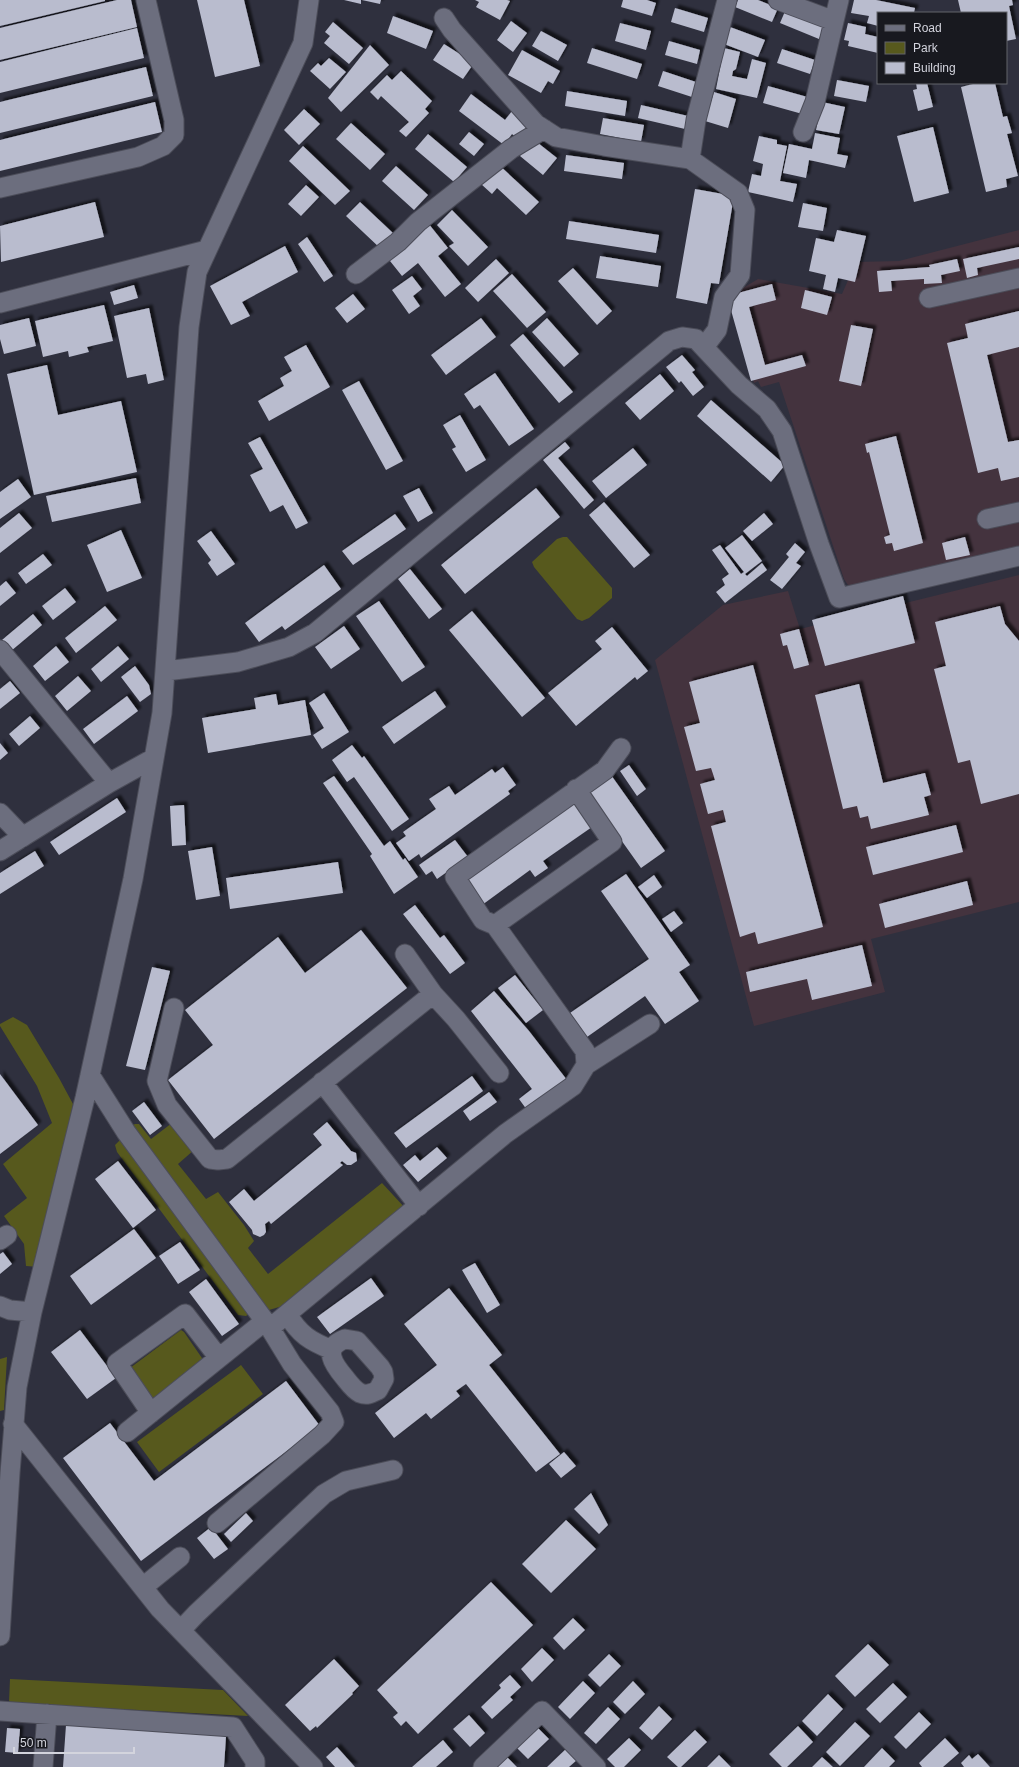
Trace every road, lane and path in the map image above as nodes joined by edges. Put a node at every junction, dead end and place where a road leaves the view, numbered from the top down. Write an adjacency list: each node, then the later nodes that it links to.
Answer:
1 (146, 0): 11 (street)
2 (309, 0): 12 (street)
3 (727, 0): 10 (street)
4 (778, 0): 7 (street)
5 (839, 0): 7 (street)
6 (444, 18): 8 (street)
7 (834, 21): 9 (street)
8 (544, 129): 10 (street); 13 (street)
9 (802, 132)
10 (690, 159): 17 (street)
11 (0, 188)
12 (208, 250): 16 (street); 22 (street)
13 (356, 274)
14 (1019, 278): 15 (street)
15 (929, 298)
16 (0, 303)
17 (704, 347): 20 (street); 22 (street)
18 (1019, 512): 19 (street)
19 (987, 519)
20 (1019, 556)
21 (0, 650): 25 (street)
22 (166, 671): 24 (street)
23 (621, 748): 26 (street)
24 (154, 758): 25 (street); 37 (street)
25 (109, 783): 28 (street)
26 (576, 789): 30 (street); 30 (street)
27 (0, 813): 28 (street)
28 (23, 837): 29 (street)
29 (0, 851)
30 (495, 925): 35 (street)
31 (405, 954): 32 (street)
32 (433, 994): 36 (street); 38 (street)
33 (174, 1008): 38 (street)
34 (650, 1024): 35 (street)
35 (586, 1065): 39 (street)
36 (499, 1073)
37 (90, 1075): 41 (street); 43 (street)
38 (322, 1082): 39 (street)
39 (414, 1199): 42 (street)
40 (0, 1306): 41 (street)
41 (32, 1312): 47 (street)
42 (287, 1314): 43 (street); 44 (street)
43 (267, 1324): 45 (street); 50 (street)
44 (332, 1350)
45 (219, 1358): 46 (street); 46 (street)
46 (151, 1413): 48 (street)
47 (13, 1424): 52 (street); 54 (street)
48 (127, 1432)
49 (393, 1470): 53 (street)
50 (217, 1523)
51 (180, 1557): 52 (street)
52 (143, 1587): 53 (street)
53 (181, 1630): 59 (street)
54 (0, 1636)
55 (0, 1711): 56 (street)
56 (47, 1714): 57 (street); 58 (street)
57 (43, 1767)
58 (254, 1767)
59 (313, 1767)
60 (483, 1767): 61 (street)
61 (596, 1767)

